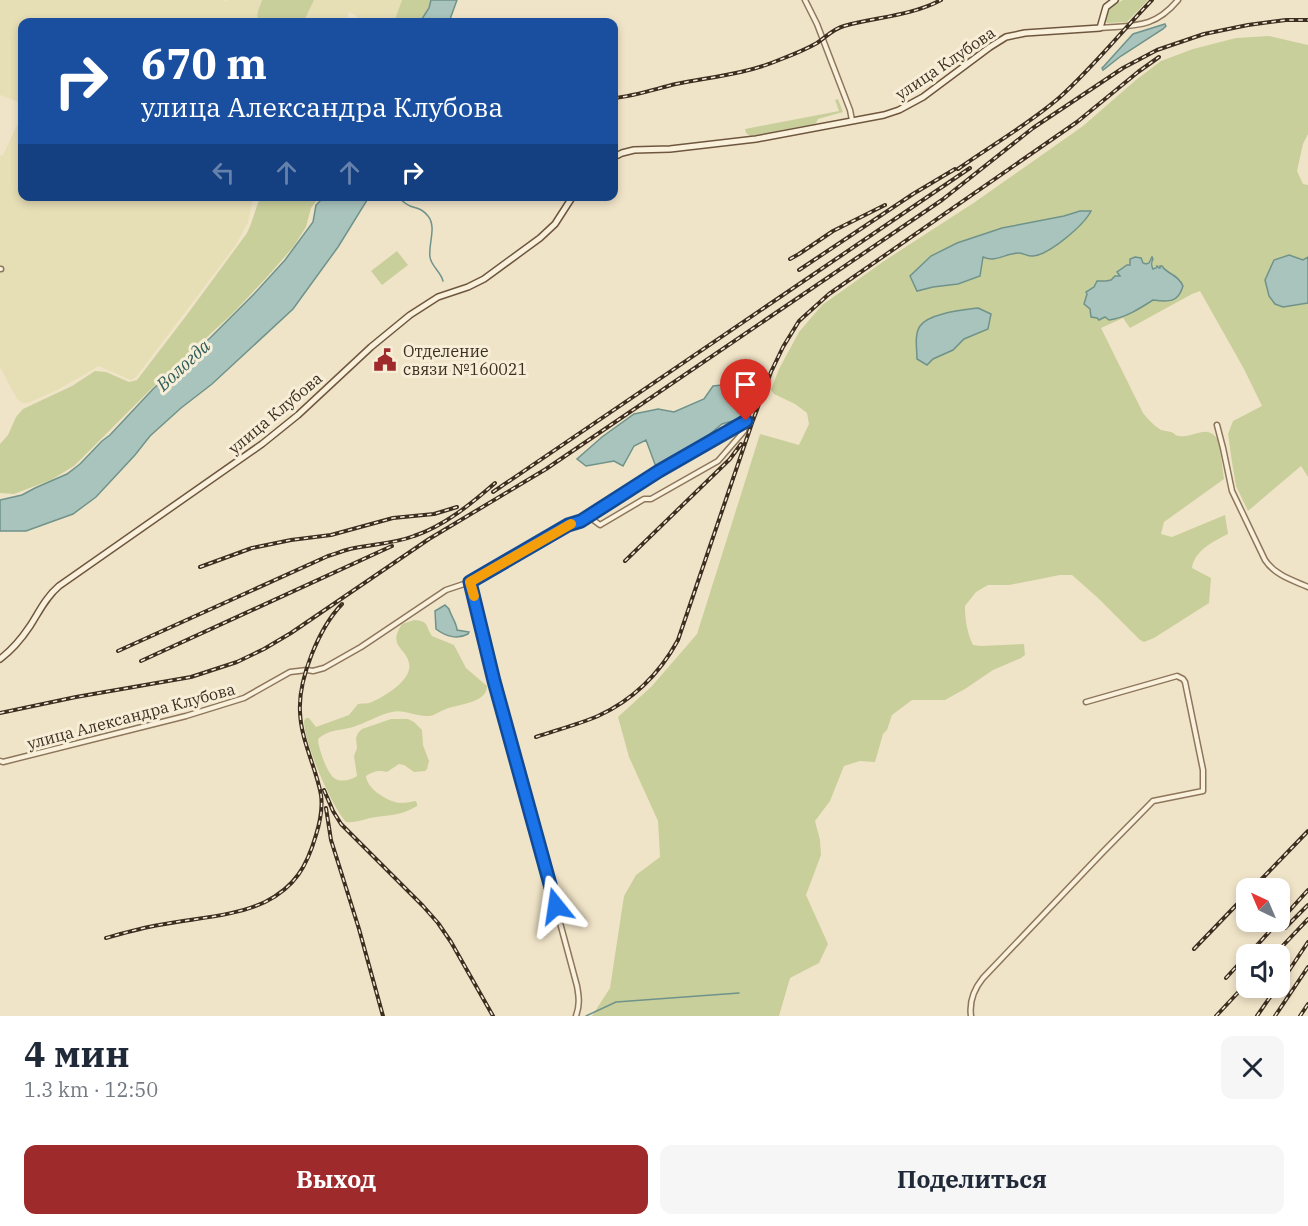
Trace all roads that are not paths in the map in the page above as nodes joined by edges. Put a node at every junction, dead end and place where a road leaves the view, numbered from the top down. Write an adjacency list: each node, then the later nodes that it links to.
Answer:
1 (806, 0): 5 (street)
2 (1115, 0): 4 (main road)
3 (1178, 0): 4 (street, улица Клубова)
4 (1100, 28): 5 (main road, улица Клубова)
5 (852, 120): 6 (main road, улица Клубова)
6 (618, 155)
7 (570, 201): 12 (main road, улица Клубова)
8 (1217, 425): 11 (street)
9 (581, 521): 9 (street, улица Александра Клубова); 10 (street, улица Александра Клубова)
10 (470, 582): 14 (street, улица Александра Клубова); 15 (street)
11 (1308, 587)
12 (0, 659)
13 (1086, 702): 16 (street)
14 (0, 761)
15 (576, 1016)
16 (971, 1016)

